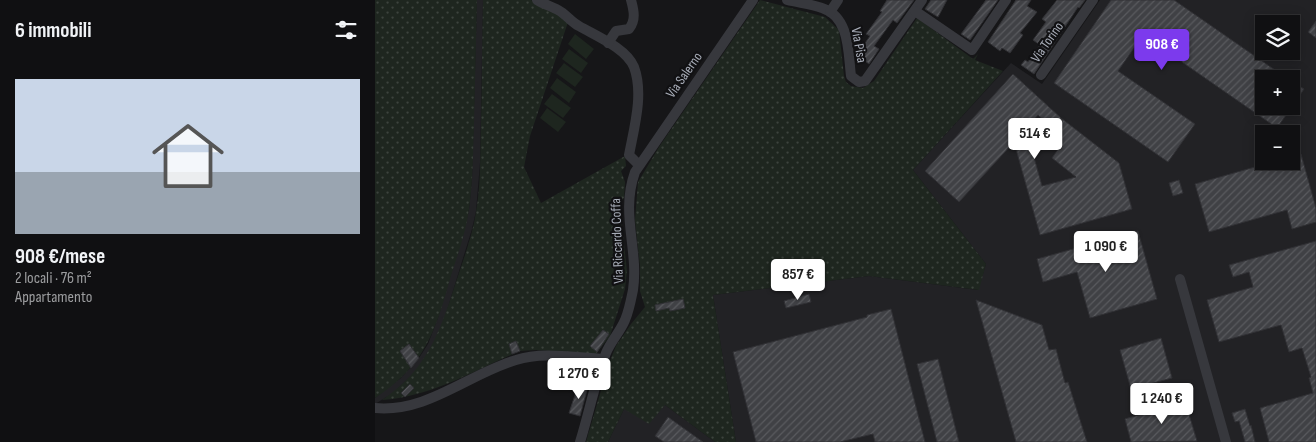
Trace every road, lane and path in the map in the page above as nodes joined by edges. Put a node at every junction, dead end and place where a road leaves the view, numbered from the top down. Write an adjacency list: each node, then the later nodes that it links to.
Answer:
1 (537, 0): 11 (street)
2 (631, 0): 11 (street)
3 (753, 0): 13 (street, Via Salerno)
4 (787, 0): 10 (street)
5 (838, 0): 10 (street)
6 (922, 0): 9 (street, Via Pisa)
7 (1006, 0): 9 (street)
8 (1093, 0): 12 (street, Via Torino)
9 (915, 10): 10 (street, Via Pisa)
10 (830, 12)
11 (608, 43): 13 (street)
12 (1041, 74)
13 (639, 166): 15 (street, Via Riccardo Coffa)
14 (1180, 278): 20 (street)
15 (604, 359): 16 (street); 19 (street, Via Riccardo Coffa)
16 (455, 386): 17 (street); 18 (street)
17 (375, 403)
18 (375, 408)
19 (580, 442)
20 (1226, 442)

